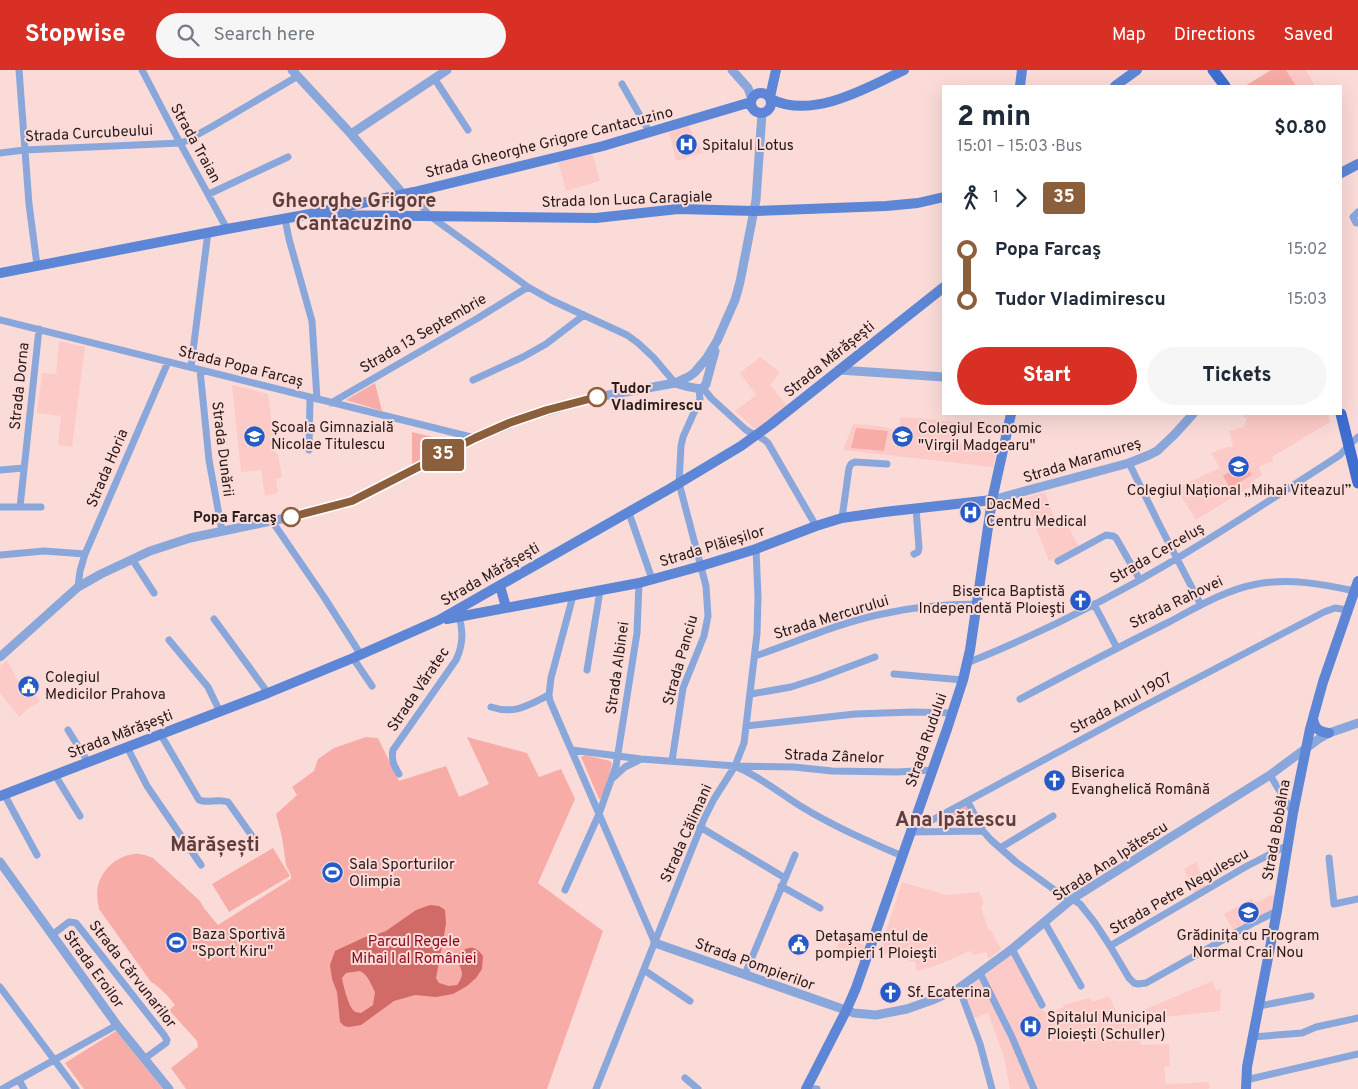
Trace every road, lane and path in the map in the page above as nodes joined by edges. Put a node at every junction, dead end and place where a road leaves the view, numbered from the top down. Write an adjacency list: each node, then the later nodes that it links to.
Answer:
1 (19, 70): 25 (street)
2 (142, 70): 24 (street, Strada Traian)
3 (447, 70): 11 (street)
4 (732, 70): 18 (street)
5 (776, 70): 12 (main road)
6 (904, 70): 19 (main road, Strada Gheorghe Grigore Cantacuzino)
7 (1022, 70): 14 (main road)
8 (1137, 70): 15 (main road)
9 (1213, 70): 16 (main road)
10 (295, 73): 23 (street); 24 (street)
11 (434, 78): 21 (street); 23 (street)
12 (772, 83): 17 (main road); 19 (main road)
13 (622, 84): 22 (street)
14 (1020, 85)
15 (1116, 85)
16 (1224, 85)
17 (770, 98): 18 (main road, Strada Gheorghe Grigore Cantacuzino); 19 (main road, Strada Gheorghe Grigore Cantacuzino); 20 (main road)
18 (751, 101): 20 (main road); 22 (main road, Strada Gheorghe Grigore Cantacuzino)
19 (786, 105)
20 (762, 113): 34 (street)
21 (468, 130)
22 (650, 132): 30 (main road, Strada Gheorghe Grigore Cantacuzino)
23 (351, 134): 32 (street)
24 (180, 143): 25 (street, Strada Curcubeului); 31 (street, Strada Traian)
25 (24, 150): 26 (street, Strada Curcubeului); 42 (street)
26 (0, 153)
27 (288, 157): 31 (street)
28 (1358, 163): 29 (main road)
29 (1342, 167)
30 (414, 192): 32 (main road, Strada Gheorghe Grigore Cantacuzino); 37 (street)
31 (208, 194): 40 (street, Strada Traian)
32 (403, 194): 36 (main road, Strada Gheorghe Grigore Cantacuzino)
33 (942, 197): 34 (main road, Strada Ion Luca Caragiale)
34 (755, 211): 37 (main road, Strada Ion Luca Caragiale); 49 (street)
35 (1358, 212): 39 (street)
36 (310, 214): 37 (main road, Strada Ion Luca Caragiale); 38 (main road, Strada Gheorghe Grigore Cantacuzino)
37 (430, 216): 44 (street)
38 (285, 219): 40 (main road, Strada Gheorghe Grigore Cantacuzino); 59 (street)
39 (1358, 224)
40 (228, 229): 41 (main road, Strada Gheorghe Grigore Cantacuzino)
41 (208, 232): 42 (main road, Strada Gheorghe Grigore Cantacuzino); 51 (street)
42 (37, 265): 43 (main road, Strada Gheorghe Grigore Cantacuzino)
43 (0, 272)
44 (528, 287): 46 (street); 60 (street, Strada 13 Septembrie)
45 (942, 289): 53 (main road, Strada Mărășești)
46 (584, 315): 56 (street); 57 (street)
47 (0, 320): 48 (street, Strada Popa Farcaș)
48 (39, 329): 50 (street, Strada Popa Farcaș); 71 (street, Strada Dorna)
49 (717, 341): 54 (street); 58 (street)
50 (168, 362): 51 (street, Strada Popa Farcaș); 86 (street, Strada Horia)
51 (190, 367): 52 (street, Strada Popa Farcaș)
52 (200, 370): 59 (street, Strada Popa Farcaș); 84 (street, Strada Dunării)
53 (838, 370): 55 (street); 64 (main road, Strada Mărășești)
54 (693, 374): 57 (street); 58 (street); 58 (street)
55 (942, 377)
56 (473, 380)
57 (675, 383): 58 (street); 66 (street)
58 (700, 386): 64 (street); 73 (street, Strada Panciu)
59 (313, 398): 60 (street, Strada Popa Farcaș); 68 (street)
60 (331, 402): 66 (street, Strada Popa Farcaș)
61 (1011, 415): 75 (main road, Strada Rudului)
62 (1192, 415): 69 (street, Strada Maramureș)
63 (1341, 415): 67 (main road)
64 (755, 436): 73 (main road, Strada Mărășești); 83 (street)
65 (1358, 437): 67 (street, Strada Cerceluș)
66 (475, 438): 82 (street)
67 (1349, 445): 74 (main road); 90 (street, Strada Cerceluș)
68 (309, 450)
69 (1129, 463): 75 (street, Strada Maramureș); 90 (street)
70 (887, 464): 81 (street)
71 (24, 468): 72 (street); 76 (street, Strada Dorna)
72 (0, 470)
73 (679, 483): 80 (main road, Strada Mărășești); 92 (street, Strada Panciu)
74 (1358, 483)
75 (992, 500): 79 (main road, Strada Plăieșilor); 102 (main road, Strada Rudului)
76 (20, 506): 77 (street); 78 (street)
77 (0, 507)
78 (41, 507)
79 (916, 508): 81 (main road, Strada Plăieșilor); 87 (street)
80 (629, 513): 93 (street); 96 (main road, Strada Mărășești)
81 (842, 518): 83 (main road, Strada Plăieșilor)
82 (272, 521): 84 (street); 112 (street)
83 (816, 526): 85 (main road, Strada Plăieșilor)
84 (222, 531): 89 (street)
85 (756, 549): 92 (main road, Strada Plăieșilor); 113 (street, Strada Călimani)
86 (85, 554): 88 (street); 97 (street, Strada Horia)
87 (914, 554)
88 (0, 555)
89 (132, 559): 97 (street); 100 (street)
90 (1177, 559): 94 (street, Strada Cerceluș); 104 (street)
91 (1058, 561): 94 (street)
92 (701, 566): 93 (main road, Strada Plăieșilor); 139 (street, Strada Panciu)
93 (652, 580): 95 (main road, Strada Plăieșilor)
94 (1140, 580): 103 (street, Strada Cerceluș)
95 (639, 583): 99 (main road, Strada Plăieșilor); 137 (street, Strada Albinei)
96 (500, 586): 105 (main road); 109 (main road, Strada Mărășești)
97 (78, 587): 114 (street)
98 (1357, 588): 104 (street, Strada Rahovei); 106 (main road, Strada Bobâlna)
99 (600, 591): 101 (main road, Strada Plăieșilor); 117 (street)
100 (154, 593)
101 (573, 596): 105 (main road, Strada Plăieșilor); 123 (street)
102 (977, 604): 113 (street, Strada Mercurului); 116 (main road, Strada Rudului)
103 (1094, 604): 111 (street); 116 (street, Strada Cerceluș)
104 (1201, 605): 111 (street, Strada Rahovei)
105 (506, 608): 107 (main road, Strada Plăieșilor)
106 (1349, 610): 128 (main road, Strada Bobâlna); 148 (street, Strada Anul 1907)
107 (459, 617): 109 (main road, Strada Plăieșilor); 143 (street, Strada Văratec)
108 (214, 619): 121 (street)
109 (439, 620): 112 (main road, Strada Mărășești)
110 (169, 640): 126 (street)
111 (1117, 648): 124 (street, Strada Rahovei)
112 (357, 656): 120 (street); 121 (main road, Strada Mărășești)
113 (755, 656): 122 (street, Strada Călimani)
114 (0, 657)
115 (875, 657): 122 (street)
116 (967, 663): 119 (main road, Strada Rudului)
117 (588, 670)
118 (894, 674): 119 (street)
119 (963, 680): 127 (main road, Strada Rudului)
120 (372, 686)
121 (268, 693): 126 (main road, Strada Mărășești)
122 (751, 694): 130 (street, Strada Călimani)
123 (549, 695): 125 (street); 136 (street)
124 (1020, 699)
125 (491, 707)
126 (220, 712): 133 (main road, Strada Mărășești)
127 (952, 713): 130 (street); 142 (main road, Strada Rudului)
128 (1313, 718): 132 (main road); 135 (main road, Strada Bobâlna)
129 (1358, 723): 132 (street, Strada Ana Ipătescu)
130 (746, 726): 141 (street, Strada Călimani)
131 (68, 730): 140 (street)
132 (1329, 733): 135 (street, Strada Ana Ipătescu)
133 (161, 735): 134 (main road, Strada Mărășești); 156 (street)
134 (126, 747): 140 (main road, Strada Mărășești); 164 (street)
135 (1306, 748): 145 (street, Strada Ana Ipătescu); 149 (main road, Strada Bobâlna)
136 (572, 750): 137 (street); 150 (street)
137 (618, 757): 138 (street); 146 (street, Strada Albinei)
138 (641, 759): 139 (street); 146 (street)
139 (672, 761): 141 (street)
140 (88, 762): 144 (main road, Strada Mărășești)
141 (734, 766): 142 (street, Strada Zânelor); 153 (street, Strada Călimani); 161 (street)
142 (932, 770): 155 (main road, Strada Rudului)
143 (399, 774)
144 (55, 775): 147 (main road, Strada Mărășești); 151 (street)
145 (1270, 775): 149 (street); 168 (street, Strada Ana Ipătescu)
146 (613, 778): 150 (street, Strada Albinei)
147 (2, 795): 160 (street)
148 (968, 802): 154 (street); 155 (street, Strada Anul 1907)
149 (1293, 813): 157 (main road, Strada Bobâlna)
150 (599, 814): 167 (street, Strada Albinei); 174 (street)
151 (80, 816)
152 (1053, 816): 158 (street)
153 (700, 827): 165 (street); 174 (street, Strada Călimani)
154 (983, 831): 155 (street); 158 (street)
155 (910, 832): 161 (main road, Strada Rudului)
156 (252, 836)
157 (1288, 844): 171 (main road, Strada Bobâlna); 175 (street, Strada Petre Negulescu)
158 (1000, 848): 168 (street)
159 (795, 855): 165 (street)
160 (37, 856)
161 (902, 856): 188 (main road, Strada Rudului)
162 (1329, 858): 169 (street)
163 (0, 862): 173 (street, Strada Eroilor)
164 (200, 865)
165 (785, 878): 166 (street)
166 (782, 886): 170 (street); 179 (street)
167 (566, 890)
168 (1072, 898): 172 (street, Strada Ana Ipătescu); 175 (street)
169 (1358, 899)
170 (820, 908)
171 (1277, 911): 175 (street); 187 (main road, Strada Bobâlna)
172 (1045, 923): 176 (street, Strada Ana Ipătescu); 180 (street)
173 (52, 935): 190 (street, Strada Eroilor); 193 (street, Strada Cărvunarilor)
174 (655, 943): 177 (street, Strada Călimani); 179 (street, Strada Pompierilor)
175 (1110, 946)
176 (1012, 949): 178 (street, Strada Ana Ipătescu); 186 (street)
177 (644, 970): 185 (street); 202 (street, Strada Călimani)
178 (980, 973): 182 (street, Strada Ana Ipătescu); 207 (street)
179 (745, 974): 188 (street, Strada Pompierilor)
180 (1081, 986)
181 (0, 988): 184 (street)
182 (959, 988): 188 (street, Strada Ana Ipătescu); 206 (street)
183 (1311, 996): 187 (street)
184 (3, 998): 194 (street)
185 (690, 1001)
186 (1042, 1005)
187 (1259, 1006): 191 (main road, Strada Bobâlna)
188 (846, 1011): 204 (main road, Strada Rudului)
189 (1358, 1018): 191 (street)
190 (117, 1025): 193 (street, Strada Eroilor); 194 (street)
191 (1253, 1037): 197 (main road, Strada Bobâlna)
192 (1358, 1054): 197 (street)
193 (144, 1059): 201 (street, Strada Eroilor)
194 (56, 1060): 196 (street); 200 (street)
195 (684, 1078): 203 (street)
196 (19, 1080): 198 (street); 199 (street)
197 (1246, 1085)
198 (2, 1089)
199 (24, 1089)
200 (76, 1089)
201 (169, 1089)
202 (596, 1089)
203 (698, 1089)
204 (806, 1089): 205 (street)
205 (818, 1089)
206 (992, 1089)
207 (1034, 1089)

